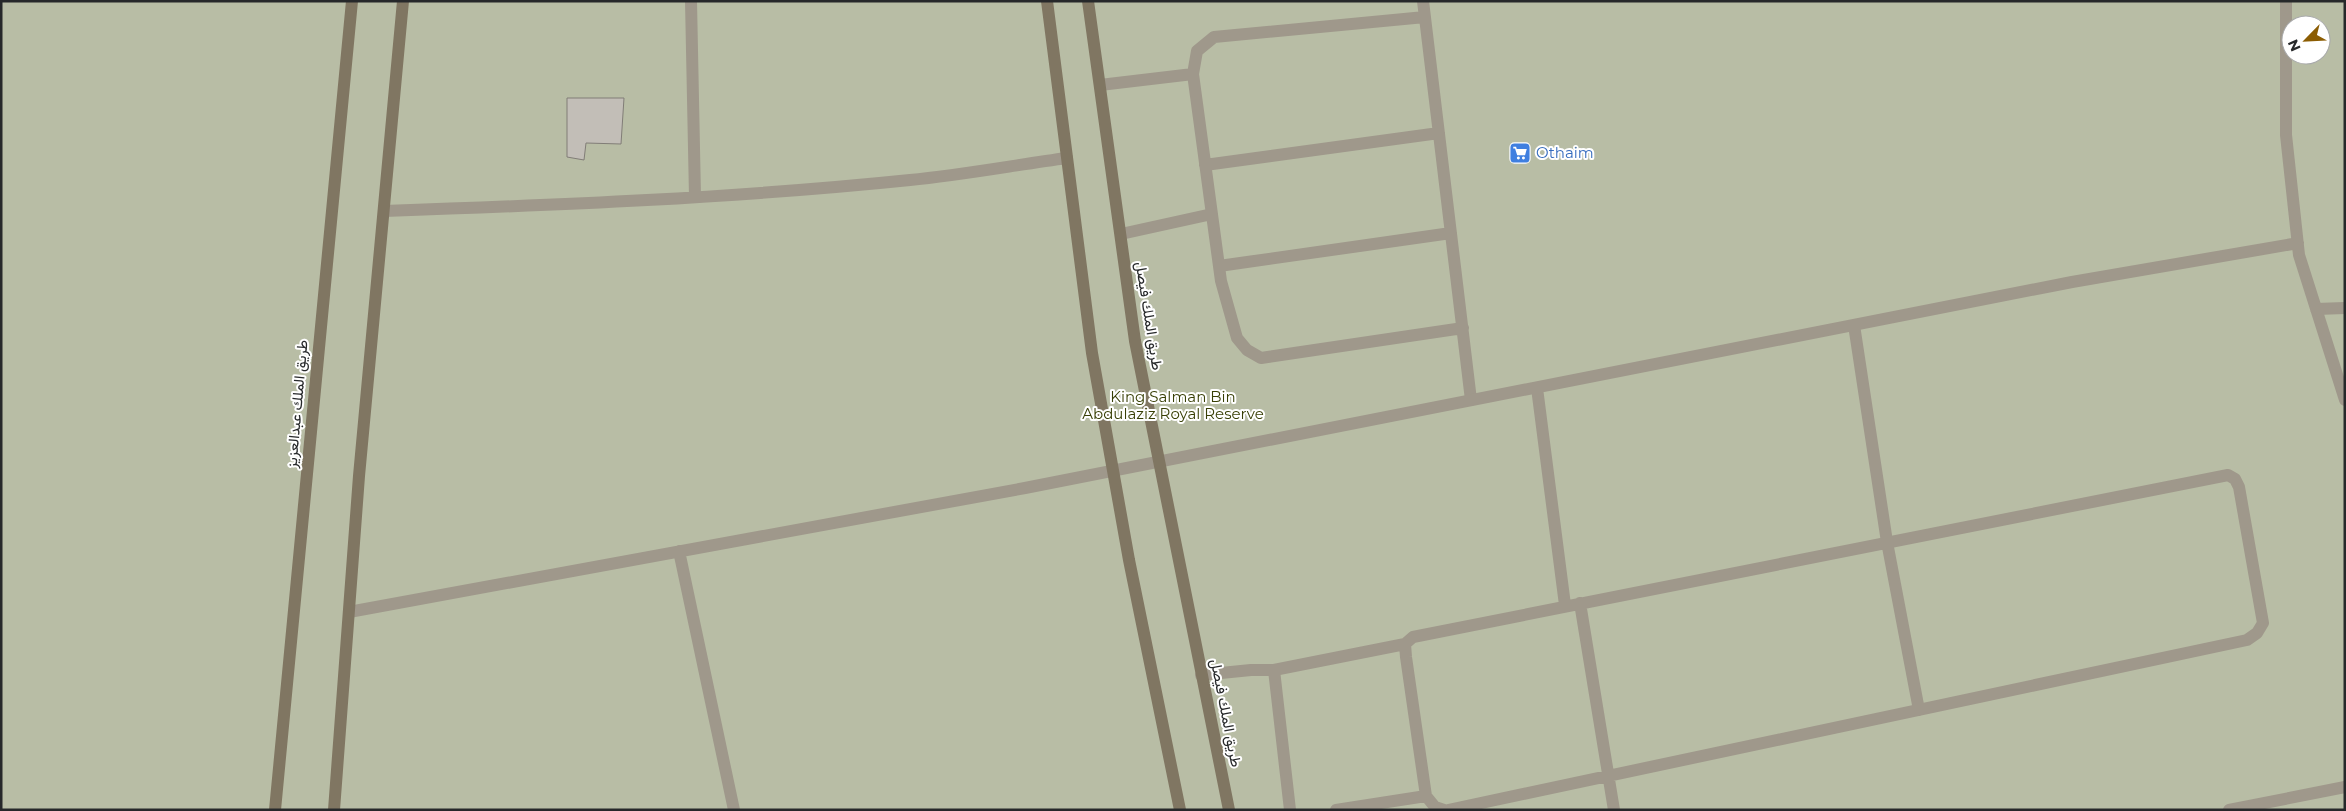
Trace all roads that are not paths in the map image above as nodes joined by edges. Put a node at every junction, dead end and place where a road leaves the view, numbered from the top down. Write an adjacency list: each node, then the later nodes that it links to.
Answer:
1 (352, 1): 42 (main road, طريق الملك عبدالعزيز)
2 (403, 1): 15 (main road)
3 (691, 1): 14 (street)
4 (1048, 1): 12 (main road)
5 (1088, 1): 10 (main road, طريق الملك فيصل)
6 (1423, 1): 8 (street)
7 (2286, 1): 19 (street)
8 (1425, 17): 9 (street); 11 (street)
9 (1193, 74): 10 (street); 13 (street)
10 (1100, 85): 18 (main road, طريق الملك فيصل)
11 (1439, 133): 13 (street); 17 (street)
12 (1067, 158): 14 (street); 29 (main road)
13 (1205, 165): 16 (street)
14 (695, 197): 15 (street)
15 (384, 211): 34 (main road)
16 (1212, 214): 18 (street); 20 (street)
17 (1451, 233): 20 (street); 24 (street)
18 (1121, 234): 28 (main road, طريق الملك فيصل)
19 (2298, 243): 22 (street); 23 (street)
20 (1219, 266): 24 (street)
21 (2345, 308): 22 (street)
22 (2316, 309): 27 (street)
23 (1854, 325): 25 (street); 30 (street)
24 (1463, 328): 26 (street)
25 (1537, 388): 26 (street); 33 (street)
26 (1471, 400): 28 (street)
27 (2345, 400)
28 (1159, 462): 29 (street); 37 (main road, طريق الملك فيصل)
29 (1112, 471): 31 (street); 45 (main road)
30 (1887, 542): 32 (street); 38 (street); 38 (street)
31 (679, 551): 34 (street); 44 (street)
32 (1580, 603): 33 (street); 39 (street)
33 (1565, 605): 35 (street)
34 (349, 612): 43 (main road)
35 (1405, 644): 36 (street); 41 (street)
36 (1274, 670): 37 (street); 47 (street)
37 (1201, 675): 46 (main road, طريق الملك فيصل)
38 (1919, 710): 39 (street)
39 (1608, 777): 50 (street); 51 (street)
40 (2345, 787): 52 (street)
41 (1426, 796): 48 (street); 49 (street)
42 (274, 810)
43 (334, 810)
44 (734, 810)
45 (1180, 810)
46 (1228, 810)
47 (1290, 810)
48 (1336, 810)
49 (1444, 810)
50 (1448, 810)
51 (1614, 810)
52 (2229, 810)

